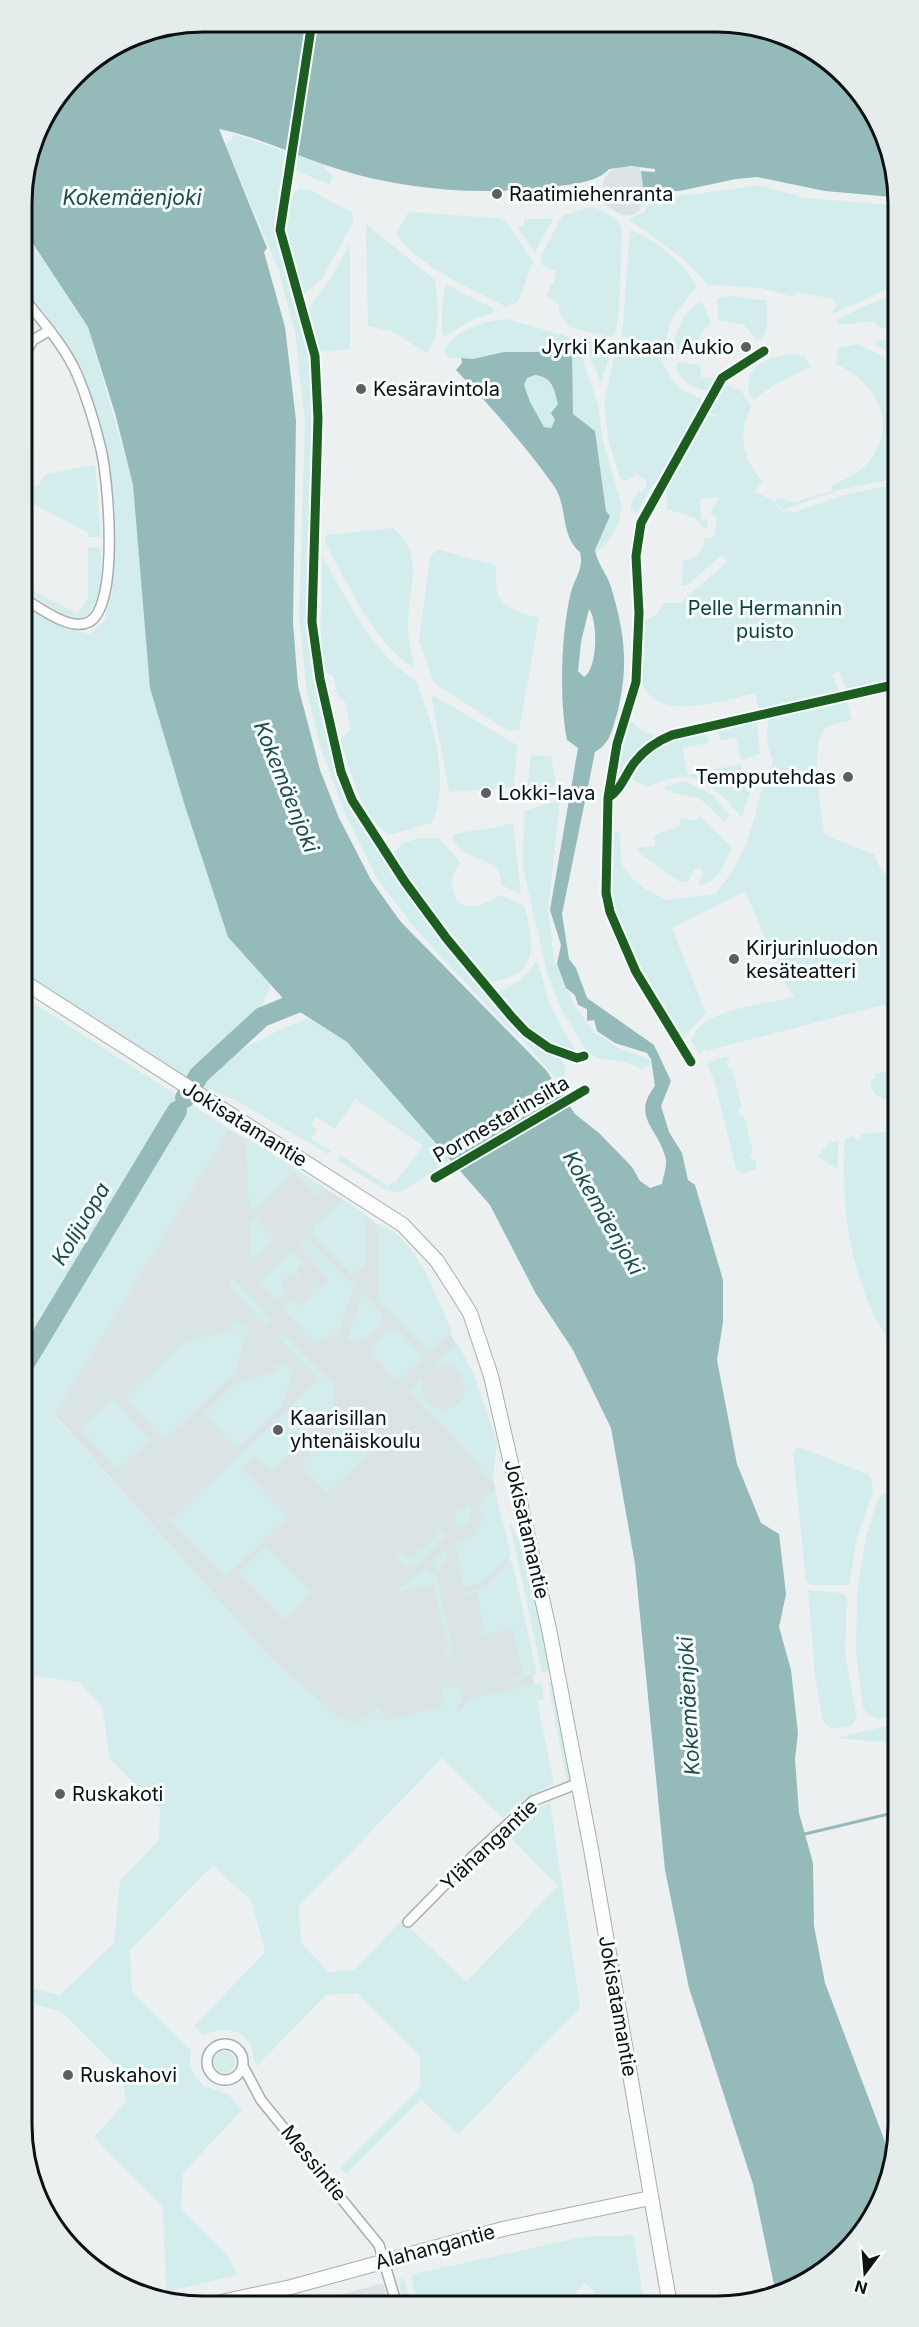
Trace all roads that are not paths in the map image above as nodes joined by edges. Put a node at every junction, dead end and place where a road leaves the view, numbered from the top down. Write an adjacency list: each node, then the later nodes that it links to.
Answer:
1 (32, 308): 2 (street)
2 (50, 330): 3 (street); 4 (street)
3 (32, 342)
4 (32, 603)
5 (32, 987): 6 (street, Jokisatamantie)
6 (579, 1783): 7 (street, Ylähangantie); 9 (street, Jokisatamantie)
7 (408, 1923)
8 (243, 2066): 8 (street, Messintie); 10 (street, Messintie)
9 (651, 2198): 10 (street, Alahangantie); 13 (street, Jokisatamantie)
10 (386, 2259): 11 (street, Alahangantie); 12 (street, Messintie)
11 (254, 2295)
12 (394, 2295)
13 (668, 2295)

